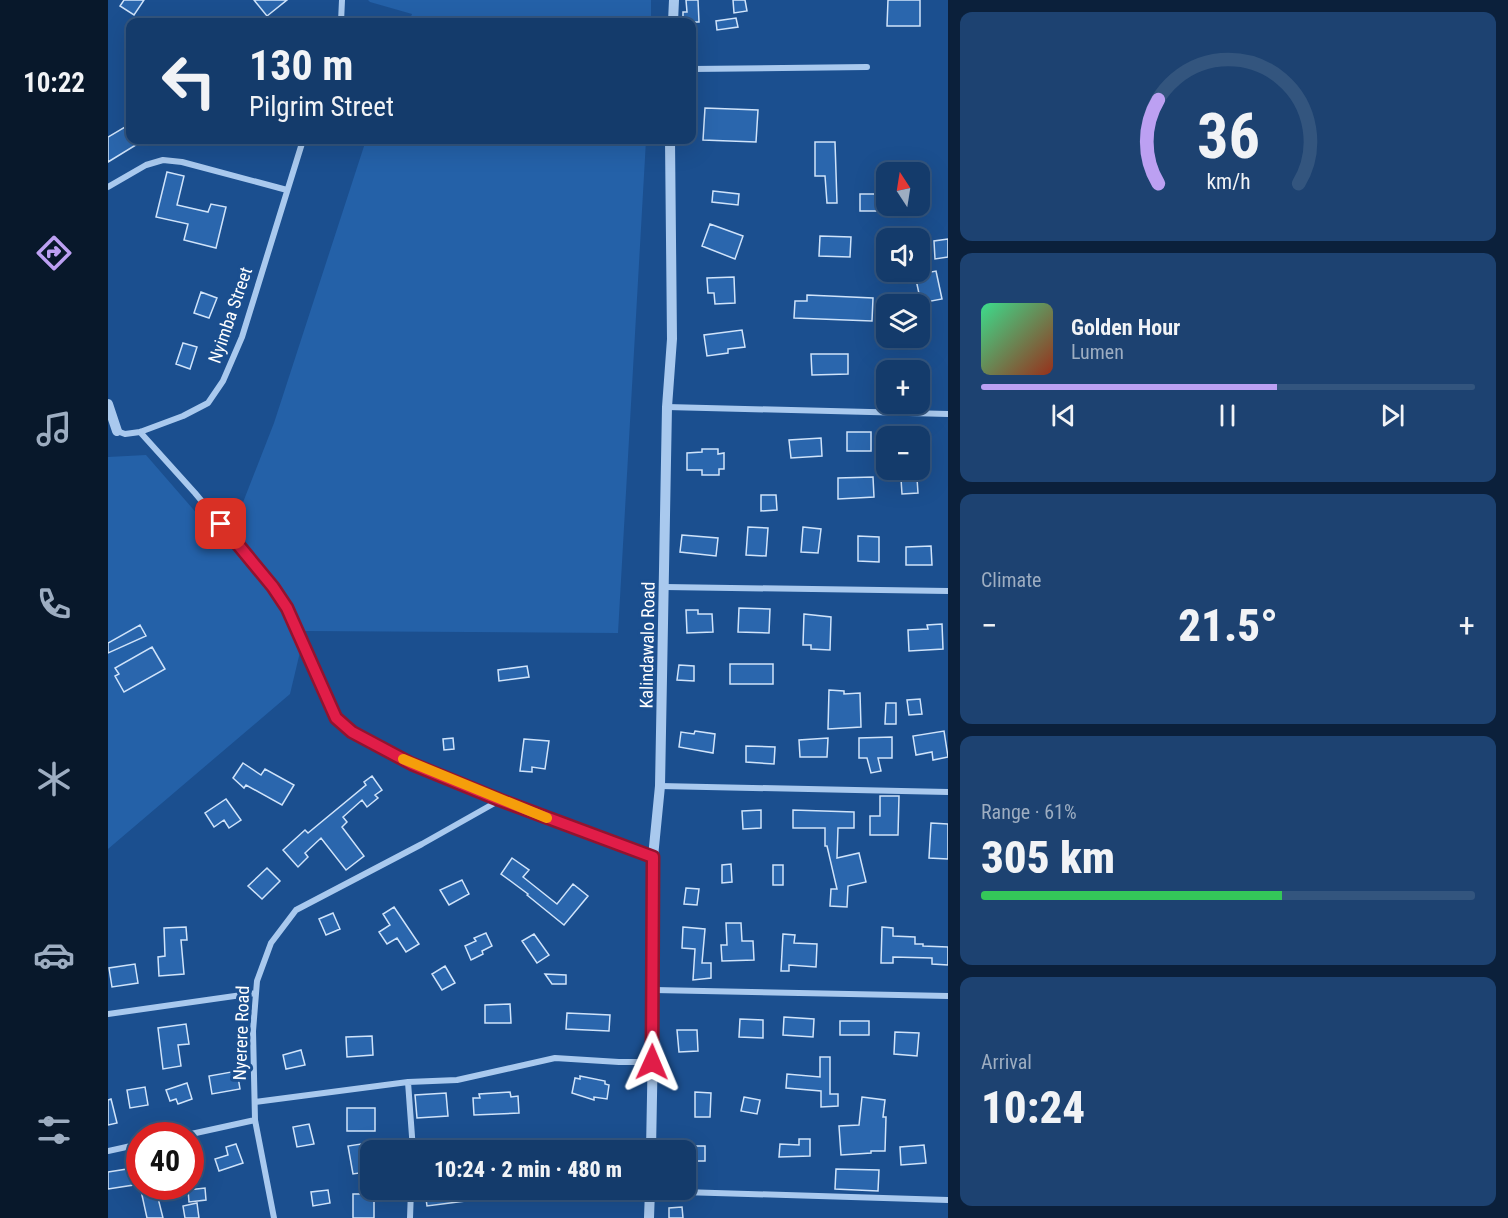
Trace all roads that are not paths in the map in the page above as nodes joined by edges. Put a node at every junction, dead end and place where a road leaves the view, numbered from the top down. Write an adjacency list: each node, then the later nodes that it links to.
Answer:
1 (342, 0): 3 (street)
2 (674, 0): 4 (street)
3 (341, 18)
4 (672, 18)
5 (867, 67): 6 (street)
6 (696, 69)
7 (302, 144): 10 (street, Nyimba Street)
8 (670, 144): 12 (street, Kalindawalo Road)
9 (108, 187): 10 (street)
10 (287, 190): 15 (street, Nyimba Street)
11 (108, 404): 14 (street)
12 (667, 407): 13 (street); 16 (street, Kalindawalo Road)
13 (948, 414)
14 (117, 431): 15 (street, Nyimba Street)
15 (140, 432): 20 (street)
16 (664, 587): 17 (street); 18 (street, Kalindawalo Road)
17 (948, 591)
18 (660, 786): 19 (street); 21 (street, Kalindawalo Road)
19 (948, 792)
20 (500, 800): 21 (street); 23 (street, Nyerere Road)
21 (653, 857): 22 (street, Kalindawalo Road)
22 (654, 990): 24 (street); 26 (street, Kalindawalo Road)
23 (256, 993): 25 (street); 28 (street, Nyerere Road)
24 (948, 996)
25 (108, 1014)
26 (652, 1062): 27 (street); 32 (street, Kalindawalo Road)
27 (408, 1082): 28 (street); 31 (street)
28 (255, 1102): 29 (street, Nyerere Road)
29 (255, 1120): 30 (street); 39 (street, Nyerere Road)
30 (204, 1131)
31 (412, 1140)
32 (651, 1140)
33 (126, 1147): 34 (street)
34 (108, 1151)
35 (696, 1192): 38 (street)
36 (411, 1200): 40 (street)
37 (650, 1200): 41 (street)
38 (948, 1200)
39 (274, 1218)
40 (410, 1218)
41 (649, 1218)

